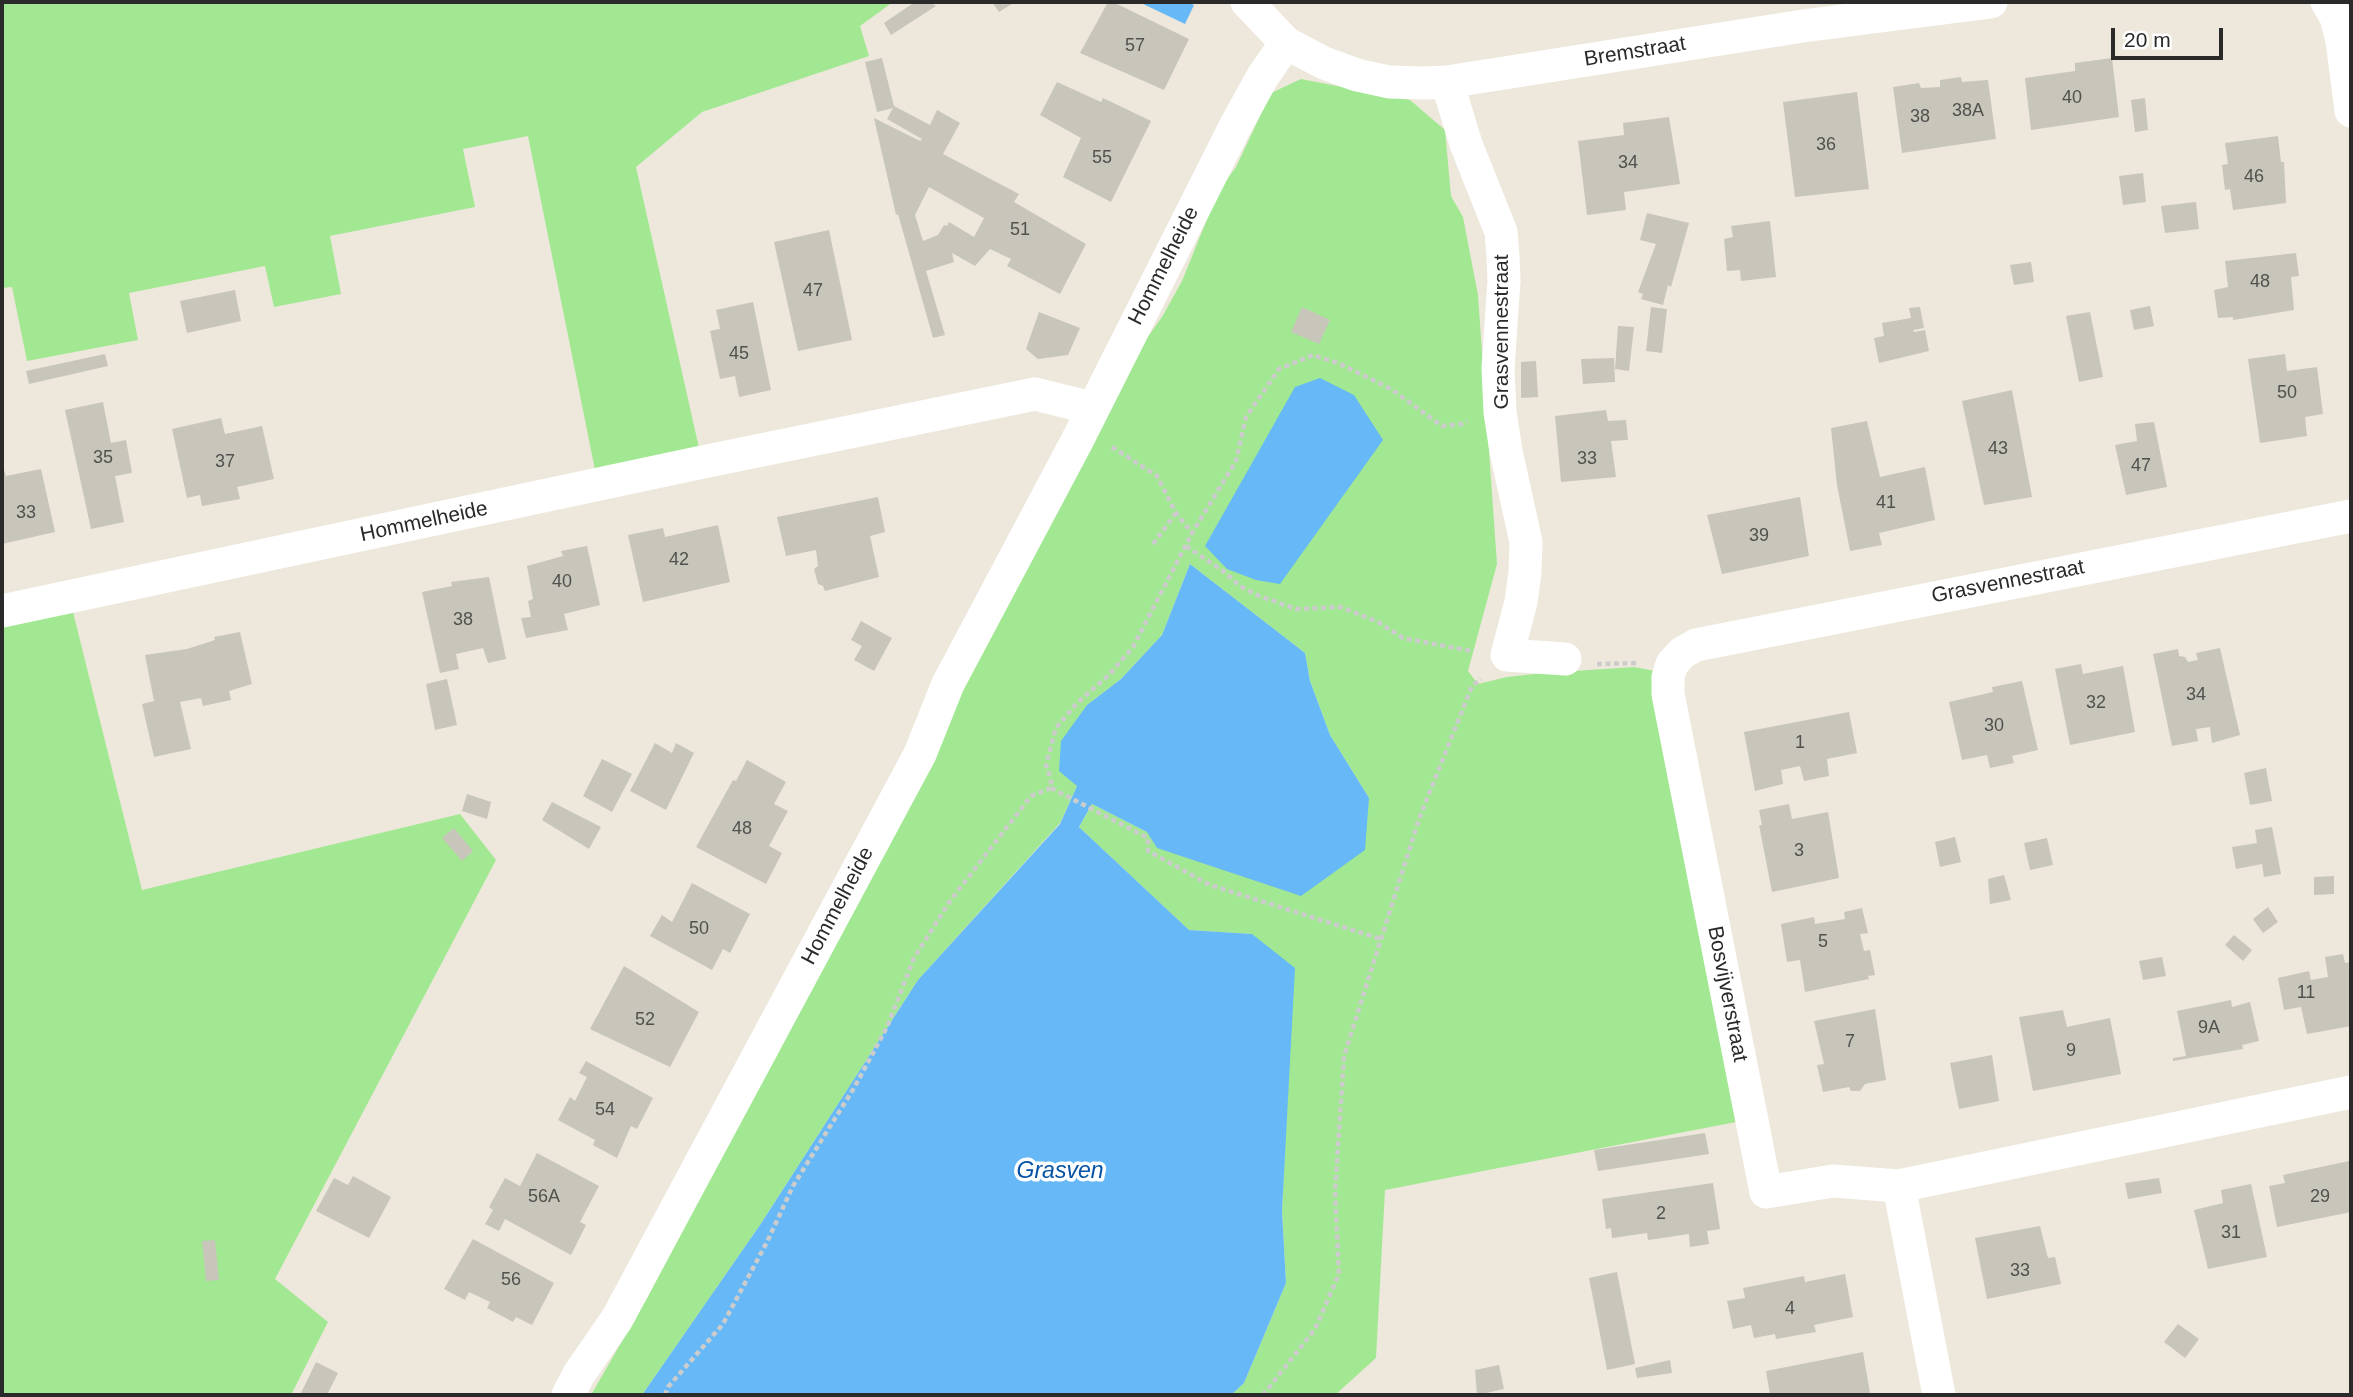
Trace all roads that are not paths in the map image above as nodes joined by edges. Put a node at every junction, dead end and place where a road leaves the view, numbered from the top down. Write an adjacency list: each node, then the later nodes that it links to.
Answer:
1 (1247, 2): 4 (street)
2 (1991, 2): 5 (street, Bremstraat)
3 (2328, 2): 6 (street)
4 (1286, 43): 5 (street, Bremstraat); 7 (street, Hommelheide)
5 (1447, 82): 10 (street, Grasvennestraat)
6 (2351, 111)
7 (1092, 408): 9 (street, Hommelheide); 14 (street, Hommelheide)
8 (2351, 516): 11 (street, Grasvennestraat)
9 (2, 611)
10 (1565, 659)
11 (1672, 664): 13 (street, Bosvijverstraat)
12 (2351, 1092): 13 (street, Bosvijverstraat)
13 (1899, 1186): 15 (street)
14 (568, 1395)
15 (1939, 1395)

